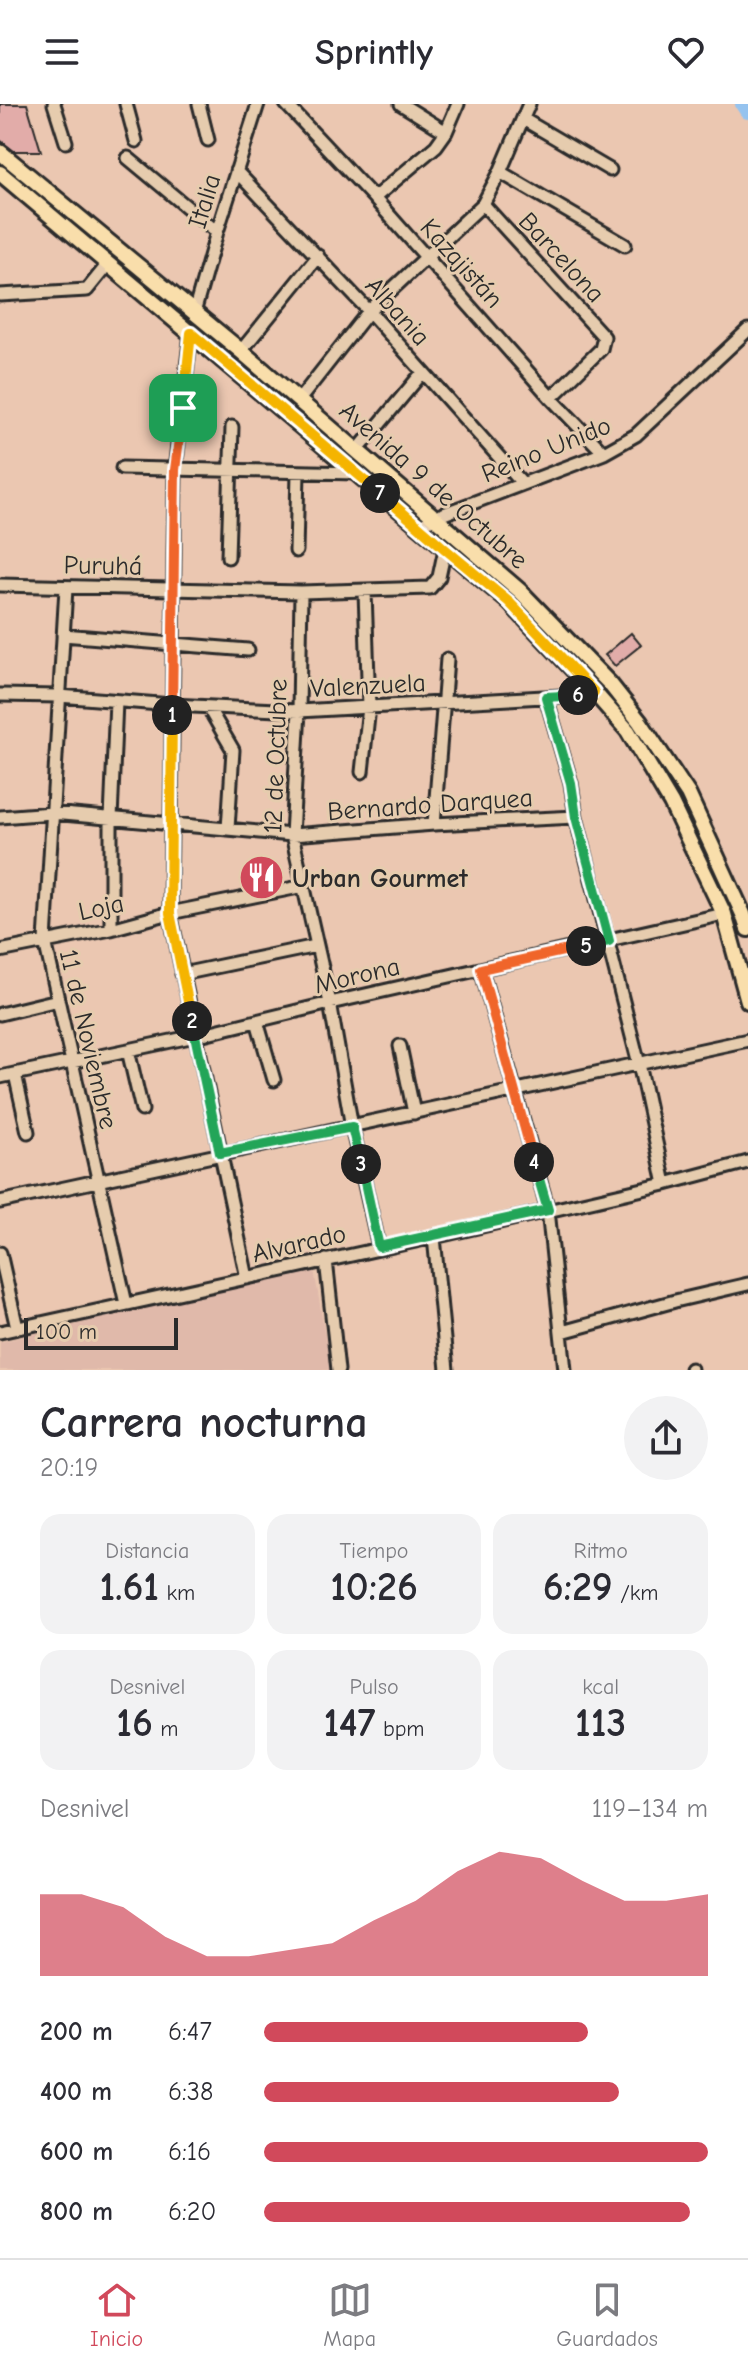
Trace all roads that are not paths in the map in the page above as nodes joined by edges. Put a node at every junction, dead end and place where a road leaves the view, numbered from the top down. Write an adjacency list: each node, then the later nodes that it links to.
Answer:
1 (54, 104): 13 (street)
2 (126, 104): 12 (street)
3 (199, 104): 11 (street)
4 (258, 104): 17 (street, Italia)
5 (286, 104): 20 (street, Kazajistán)
6 (401, 104): 10 (street)
7 (458, 104): 10 (street)
8 (529, 104): 9 (street)
9 (523, 119): 16 (street); 18 (street)
10 (446, 132): 20 (street)
11 (208, 140)
12 (136, 141)
13 (66, 142)
14 (0, 152): 29 (main road, Avenida 9 de Octubre)
15 (128, 158): 22 (street)
16 (610, 170)
17 (236, 171): 22 (street, Italia); 24 (street, Albania)
18 (500, 172): 21 (street); 23 (street)
19 (0, 173): 26 (main road, Avenida 9 de Octubre)
20 (374, 198): 25 (street, Kazajistán)
21 (483, 204): 25 (street); 34 (street, Barcelona)
22 (217, 232): 29 (street, Italia)
23 (625, 245)
24 (318, 256): 28 (street, Albania); 32 (street)
25 (428, 258): 28 (street); 34 (street, Kazajistán)
26 (108, 264): 27 (street); 31 (main road, Avenida 9 de Octubre)
27 (0, 295)
28 (369, 311): 33 (street, Albania); 35 (street)
29 (194, 313): 32 (main road, Avenida 9 de Octubre)
30 (748, 330): 38 (street, Reino Unido)
31 (191, 333): 40 (street); 43 (main road, Avenida 9 de Octubre)
32 (241, 351): 35 (main road, Avenida 9 de Octubre)
33 (423, 372): 37 (street); 44 (street, Albania)
34 (551, 398): 38 (street, Kazajistán)
35 (299, 400): 37 (main road, Avenida 9 de Octubre)
36 (232, 427): 41 (street)
37 (357, 451): 45 (main road, Avenida 9 de Octubre)
38 (604, 453): 44 (street, Reino Unido)
39 (122, 468): 40 (street)
40 (175, 470): 41 (street); 52 (street)
41 (230, 472): 42 (street); 49 (street)
42 (298, 473): 43 (street); 48 (street)
43 (358, 473): 46 (main road, Avenida 9 de Octubre)
44 (523, 484): 45 (street, Reino Unido)
45 (433, 518): 46 (street, Reino Unido); 80 (main road, Avenida 9 de Octubre)
46 (420, 527): 47 (main road, Avenida 9 de Octubre)
47 (445, 549): 54 (street, Puruhá); 59 (main road, Avenida 9 de Octubre)
48 (296, 551)
49 (228, 557)
50 (0, 585): 51 (street, Puruhá)
51 (66, 588): 52 (street, Puruhá); 55 (street, 11 de Noviembre)
52 (174, 588): 53 (street, Puruhá); 56 (street)
53 (301, 592): 54 (street, Puruhá); 68 (street, 12 de Octubre)
54 (365, 592): 67 (street)
55 (63, 635): 56 (street); 61 (street, 11 de Noviembre)
56 (173, 645): 57 (street); 65 (street)
57 (248, 650)
58 (447, 659): 64 (street)
59 (594, 692): 62 (street, Valenzuela); 81 (main road, Avenida 9 de Octubre)
60 (0, 695): 61 (street, Valenzuela)
61 (59, 696): 63 (street, Valenzuela); 70 (street, 11 de Noviembre)
62 (546, 697): 64 (street, Valenzuela); 72 (street)
63 (116, 701): 65 (street, Valenzuela); 73 (street)
64 (443, 703): 67 (street, Valenzuela); 75 (street)
65 (172, 705): 66 (street, Valenzuela); 74 (street)
66 (208, 707): 68 (street, Valenzuela); 76 (street)
67 (369, 707): 68 (street, Valenzuela); 69 (street)
68 (299, 711): 77 (street, 12 de Octubre)
69 (362, 772)
70 (52, 813): 71 (street, Bernardo Darquea); 73 (street, Bernardo Darquea); 84 (street, 11 de Noviembre)
71 (0, 817)
72 (576, 817): 75 (street, Bernardo Darquea); 85 (street)
73 (111, 819): 74 (street, Bernardo Darquea); 82 (street)
74 (170, 824): 76 (street, Bernardo Darquea); 79 (street)
75 (434, 824): 77 (street, Bernardo Darquea)
76 (228, 829): 77 (street, Bernardo Darquea)
77 (292, 835): 78 (street, 12 de Octubre)
78 (304, 886): 79 (street, Loja); 86 (street, 12 de Octubre)
79 (170, 913): 82 (street, Loja); 89 (street)
80 (746, 913): 83 (main road, Avenida 9 de Octubre)
81 (724, 914): 85 (street, Morona); 91 (main road, Avenida 9 de Octubre)
82 (111, 929): 84 (street, Loja)
83 (748, 929)
84 (45, 941): 87 (street, Loja); 90 (street, 11 de Noviembre)
85 (609, 941): 88 (street, Morona); 100 (street)
86 (316, 946): 89 (street); 92 (street, 12 de Octubre)
87 (0, 951)
88 (481, 969): 92 (street, Morona); 104 (street)
89 (182, 974): 95 (street)
90 (58, 1000): 93 (street); 99 (street, 11 de Noviembre)
91 (748, 1001)
92 (330, 1003): 94 (street, Morona); 107 (street, 12 de Octubre)
93 (0, 1014)
94 (257, 1021): 95 (street, Morona); 103 (street)
95 (195, 1036): 98 (street, Morona); 109 (street)
96 (748, 1040): 100 (street)
97 (400, 1046): 106 (street)
98 (128, 1050): 99 (street, Morona); 105 (street)
99 (71, 1061): 101 (street, Morona); 111 (street, 11 de Noviembre)
100 (639, 1064): 104 (street); 112 (street)
101 (15, 1074): 102 (street, Morona); 108 (street)
102 (0, 1077)
103 (274, 1080)
104 (514, 1091): 106 (street); 114 (street)
105 (142, 1110)
106 (414, 1113): 107 (street)
107 (352, 1127): 109 (street); 116 (street, 12 de Octubre)
108 (28, 1132)
109 (220, 1153): 111 (street); 119 (street)
110 (748, 1162): 112 (street, Alvarado)
111 (98, 1180): 113 (street); 121 (street, 11 de Noviembre)
112 (665, 1184): 114 (street, Alvarado)
113 (0, 1202)
114 (548, 1210): 115 (street, Alvarado); 124 (street)
115 (434, 1237): 116 (street, Alvarado); 126 (street)
116 (379, 1247): 118 (street, Alvarado)
117 (0, 1253): 122 (street)
118 (326, 1260): 119 (street, Alvarado); 125 (street)
119 (247, 1278): 121 (street, Alvarado)
120 (748, 1284): 124 (street)
121 (126, 1304): 122 (street, Alvarado)
122 (17, 1328): 123 (street, Alvarado)
123 (0, 1332)
124 (562, 1332): 127 (street)
125 (338, 1370)
126 (447, 1370)
127 (565, 1370)

